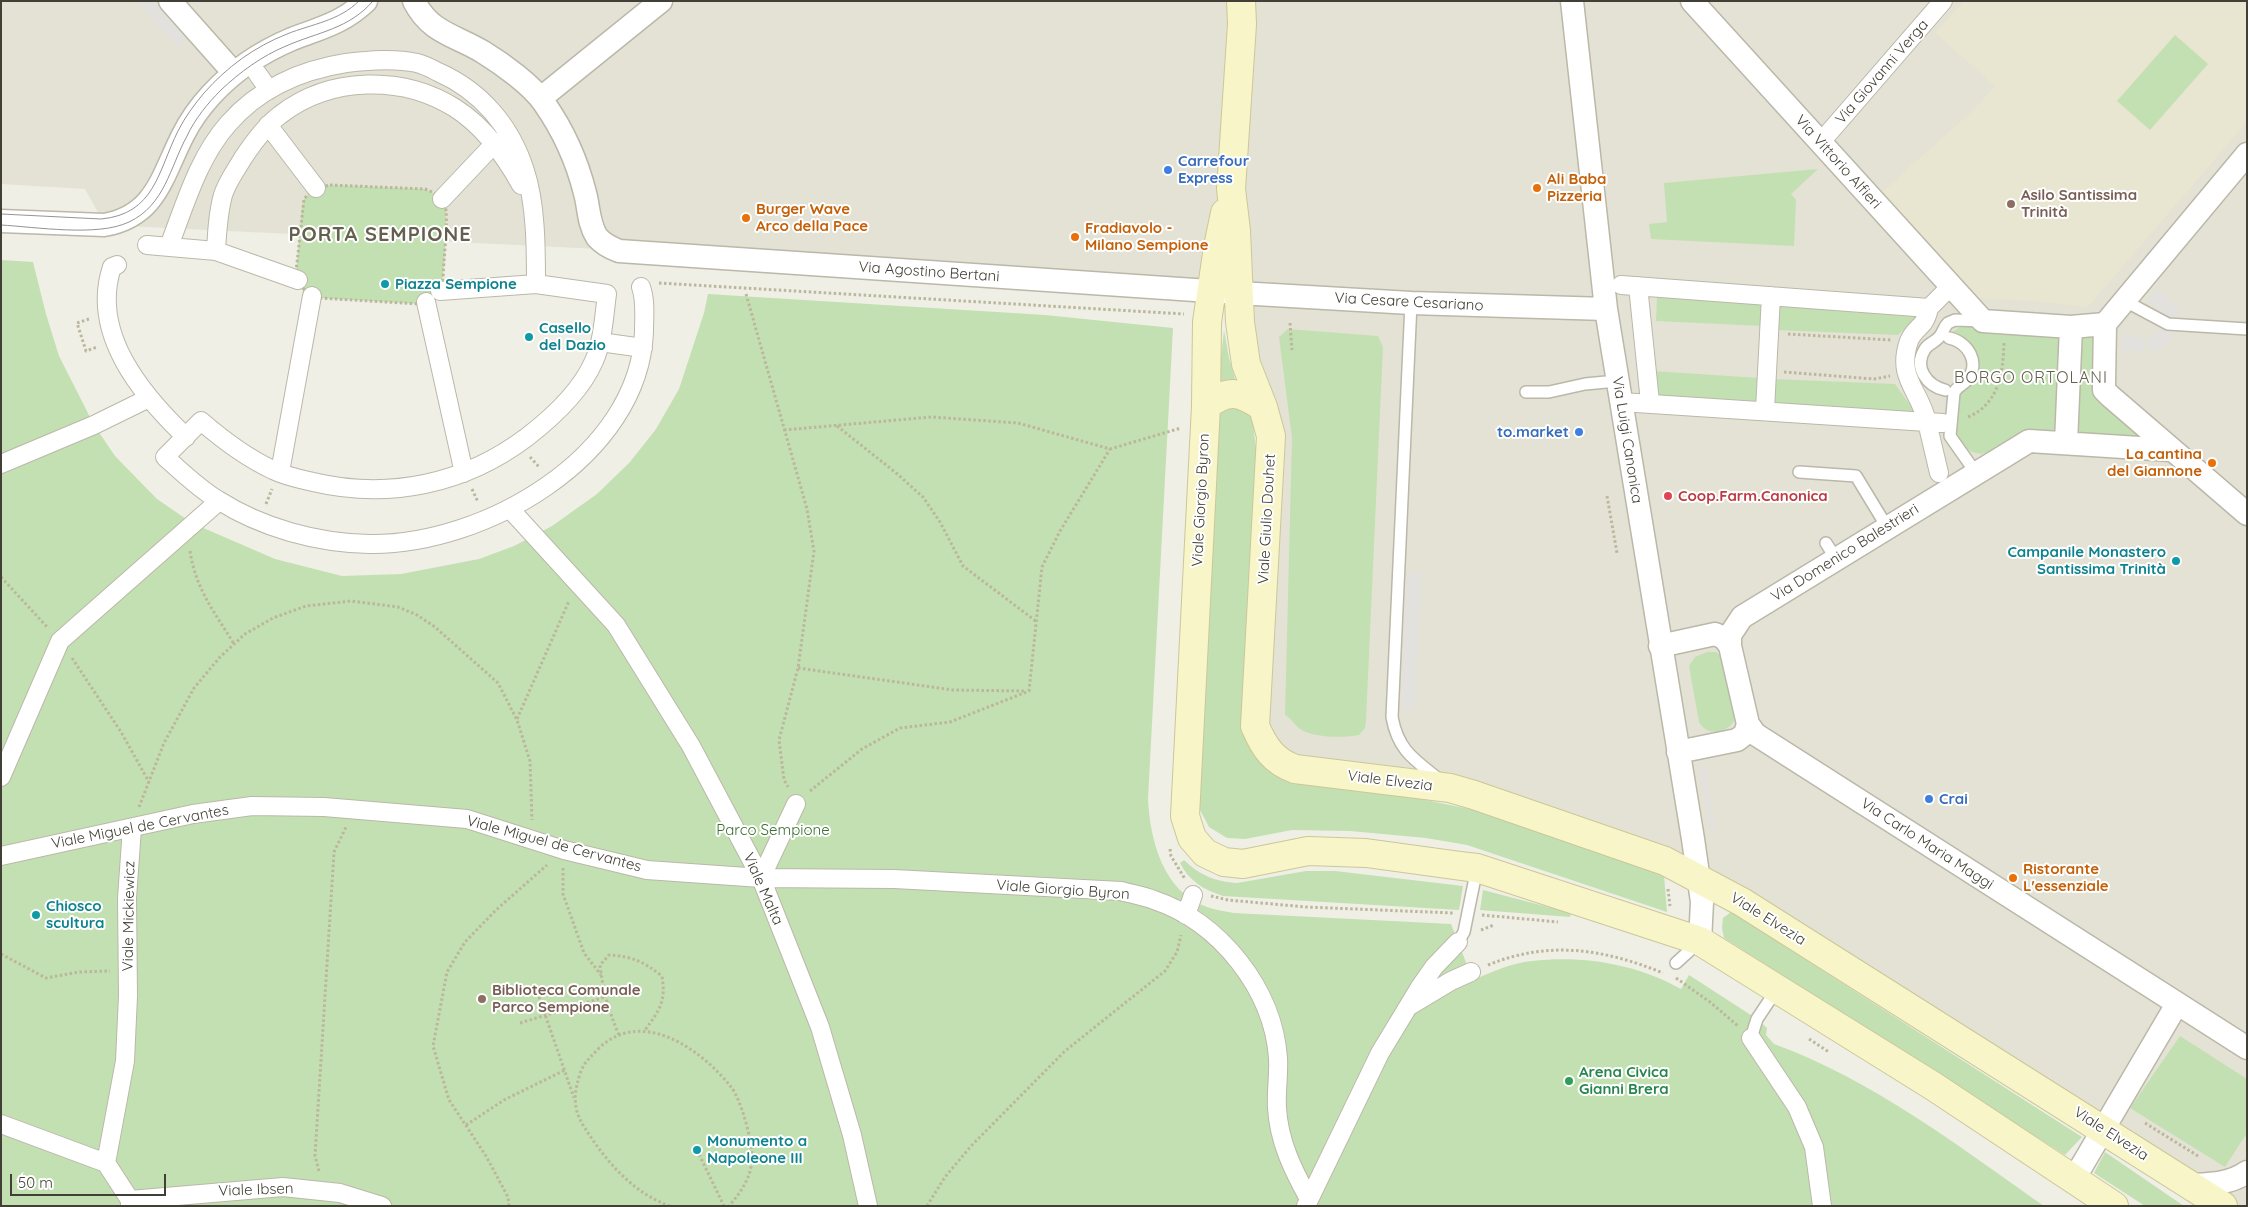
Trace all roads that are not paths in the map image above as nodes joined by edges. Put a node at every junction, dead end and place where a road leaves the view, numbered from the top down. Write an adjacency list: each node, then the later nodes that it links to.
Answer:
1 (170, 1): 9 (street)
2 (366, 1): 9 (street)
3 (414, 1): 12 (street)
4 (661, 1): 12 (street)
5 (1241, 1): 18 (main road)
6 (1572, 1): 39 (street, Via Luigi Canonica)
7 (1692, 1): 14 (street, Via Vittorio Alfieri)
8 (1943, 1): 14 (street, Via Giovanni Verga)
9 (234, 73): 20 (street)
10 (257, 73): 11 (street)
11 (269, 90): 21 (street); 23 (street)
12 (541, 98): 30 (street, Via Agostino Bertani)
13 (268, 125): 15 (street); 17 (street); 24 (street)
14 (1820, 142): 40 (street, Via Vittorio Alfieri)
15 (494, 144): 19 (street); 21 (street)
16 (2247, 154): 35 (street)
17 (316, 188)
18 (1231, 189): 30 (main road, Viale Giorgio Byron); 31 (main road, Viale Giulio Douhet)
19 (442, 199)
20 (1, 221)
21 (534, 224): 27 (street)
22 (147, 245): 23 (street)
23 (170, 246): 24 (street)
24 (216, 251): 26 (street)
25 (117, 265): 50 (street)
26 (298, 280)
27 (536, 284): 29 (street); 45 (street)
28 (647, 285): 46 (street)
29 (440, 291)
30 (1212, 291): 31 (street, Via Cesare Cesariano); 54 (main road, Viale Giorgio Byron)
31 (1239, 293): 37 (street, Via Cesare Cesariano); 52 (main road, Viale Giulio Douhet)
32 (1944, 293): 38 (street)
33 (312, 296): 60 (street)
34 (1771, 296): 38 (street); 51 (street); 53 (street)
35 (2125, 301): 41 (street); 43 (lane)
36 (426, 302): 62 (street)
37 (1412, 303): 39 (street, Via Cesare Cesariano); 75 (lane)
38 (1929, 308): 55 (street)
39 (1606, 310): 49 (street, Via Luigi Canonica)
40 (1984, 321): 42 (street); 47 (lane)
41 (2105, 324): 42 (street); 58 (street)
42 (2071, 327): 57 (street)
43 (2247, 329)
44 (1949, 338): 64 (lane)
45 (600, 342): 46 (street); 62 (street)
46 (643, 348): 66 (street)
47 (1945, 390)
48 (1526, 392): 49 (lane)
49 (1619, 392): 51 (street); 69 (street, Via Luigi Canonica)
50 (149, 398): 56 (street); 59 (street)
51 (1650, 402): 53 (street)
52 (1263, 407): 54 (main road); 72 (main road, Viale Giulio Douhet)
53 (1765, 410): 55 (street)
54 (1197, 416): 79 (main road, Viale Giorgio Byron)
55 (1935, 422): 63 (street)
56 (186, 437): 60 (street); 65 (street)
57 (2066, 443): 58 (street, Via Domenico Balestrieri); 64 (street, Via Domenico Balestrieri)
58 (2171, 450): 67 (street)
59 (1, 464)
60 (280, 472): 62 (street)
61 (1800, 472): 68 (lane)
62 (464, 473)
63 (1939, 473)
64 (1976, 473): 68 (street, Via Domenico Balestrieri)
65 (219, 501): 66 (street); 74 (street)
66 (510, 509): 81 (street, Viale Malta)
67 (2247, 514)
68 (1887, 527): 70 (street, Via Domenico Balestrieri)
69 (1660, 646): 70 (street); 73 (street, Via Luigi Canonica)
70 (1730, 646): 71 (street)
71 (1748, 724): 73 (street); 89 (street, Via Carlo Maria Maggi)
72 (1266, 748): 75 (main road, Viale Elvezia)
73 (1678, 752): 80 (street, Via Luigi Canonica)
74 (1, 776)
75 (1450, 788): 80 (main road, Viale Elvezia)
76 (796, 804): 81 (street)
77 (132, 828): 78 (street, Viale Miguel de Cervantes); 81 (street, Viale Miguel de Cervantes); 95 (street, Viale Mickiewicz)
78 (1, 856)
79 (1477, 868): 84 (main road); 85 (lane)
80 (1698, 877): 84 (street, Via Luigi Canonica); 94 (main road, Viale Elvezia)
81 (761, 878): 83 (street, Viale Giorgio Byron); 102 (street, Viale Malta)
82 (1194, 895): 83 (street)
83 (1186, 915): 100 (street, Viale Giorgio Byron)
84 (1700, 941): 86 (lane); 88 (main road)
85 (1458, 942): 90 (street, Viale Giorgio Byron)
86 (1676, 963)
87 (1471, 972): 90 (street)
88 (1778, 988): 91 (lane); 97 (main road)
89 (2177, 1004): 92 (street, Via Carlo Maria Maggi); 94 (street)
90 (1409, 1006): 100 (street, Viale Giorgio Byron)
91 (1751, 1038): 103 (street)
92 (2247, 1048)
93 (1, 1124): 95 (street)
94 (2103, 1129): 97 (street); 98 (main road, Viale Elvezia)
95 (106, 1163): 99 (street)
96 (2247, 1172): 98 (street)
97 (2074, 1179): 104 (main road)
98 (2191, 1185): 105 (main road, Viale Elvezia)
99 (130, 1203): 101 (street, Viale Ibsen)
100 (1308, 1203)
101 (382, 1206)
102 (868, 1206)
103 (1822, 1206)
104 (2114, 1206)
105 (2223, 1206)

